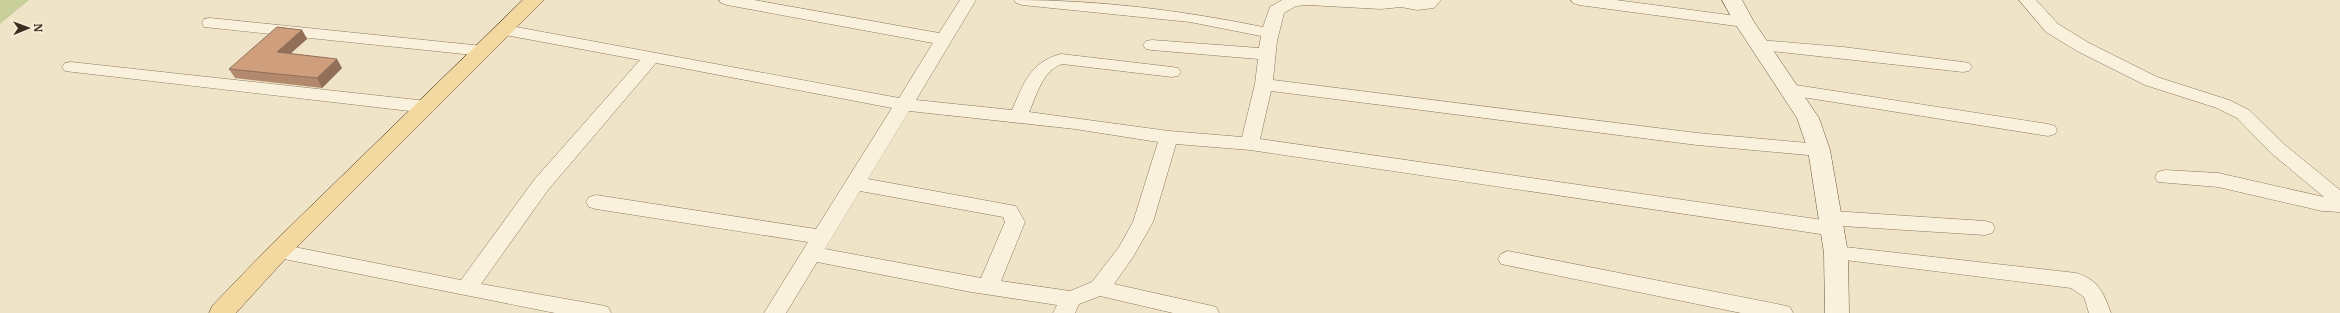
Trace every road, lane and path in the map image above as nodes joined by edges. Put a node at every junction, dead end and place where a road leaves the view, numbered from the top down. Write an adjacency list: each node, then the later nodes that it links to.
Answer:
1 (534, 0): 14 (main road)
2 (968, 0): 16 (street)
3 (1022, 0): 15 (street)
4 (1295, 0): 15 (street)
5 (1310, 0): 11 (street)
6 (1433, 0): 11 (street)
7 (1579, 0): 12 (street)
8 (1732, 0): 12 (street)
9 (2027, 0): 36 (street)
10 (737, 1): 16 (street)
11 (1402, 1)
12 (1744, 22): 18 (street)
13 (210, 23): 19 (street)
14 (505, 30): 19 (main road); 21 (street)
15 (1270, 33): 20 (street)
16 (942, 39): 27 (street)
17 (1152, 45): 20 (street)
18 (1759, 45): 23 (street); 26 (street)
19 (483, 51): 28 (main road)
20 (1266, 54): 25 (street)
21 (652, 57): 27 (street); 47 (street)
22 (71, 67): 28 (street)
23 (1963, 67)
24 (1172, 72): 29 (street)
25 (1264, 84): 32 (street); 33 (street)
26 (1789, 90): 30 (street); 33 (street)
27 (902, 104): 29 (street); 35 (street)
28 (427, 107): 42 (main road)
29 (1018, 117): 31 (street)
30 (2048, 130)
31 (1169, 137): 32 (street); 46 (street)
32 (1250, 144): 39 (street)
33 (1819, 150): 39 (street)
34 (2164, 177): 38 (street)
35 (855, 183): 41 (street); 45 (street)
36 (2340, 200)
37 (596, 202): 41 (street)
38 (2340, 205)
39 (1833, 224): 40 (street); 43 (street)
40 (1985, 228)
41 (817, 246): 45 (street); 51 (street)
42 (279, 251): 47 (street); 49 (main road)
43 (1836, 253): 54 (street); 55 (street)
44 (1508, 259): 53 (street)
45 (988, 286): 48 (street)
46 (1099, 288): 48 (street); 52 (street)
47 (466, 289): 50 (street)
48 (1068, 306)
49 (221, 313)
50 (600, 313)
51 (775, 313)
52 (1208, 313)
53 (1782, 313)
54 (1837, 313)
55 (2100, 313)

